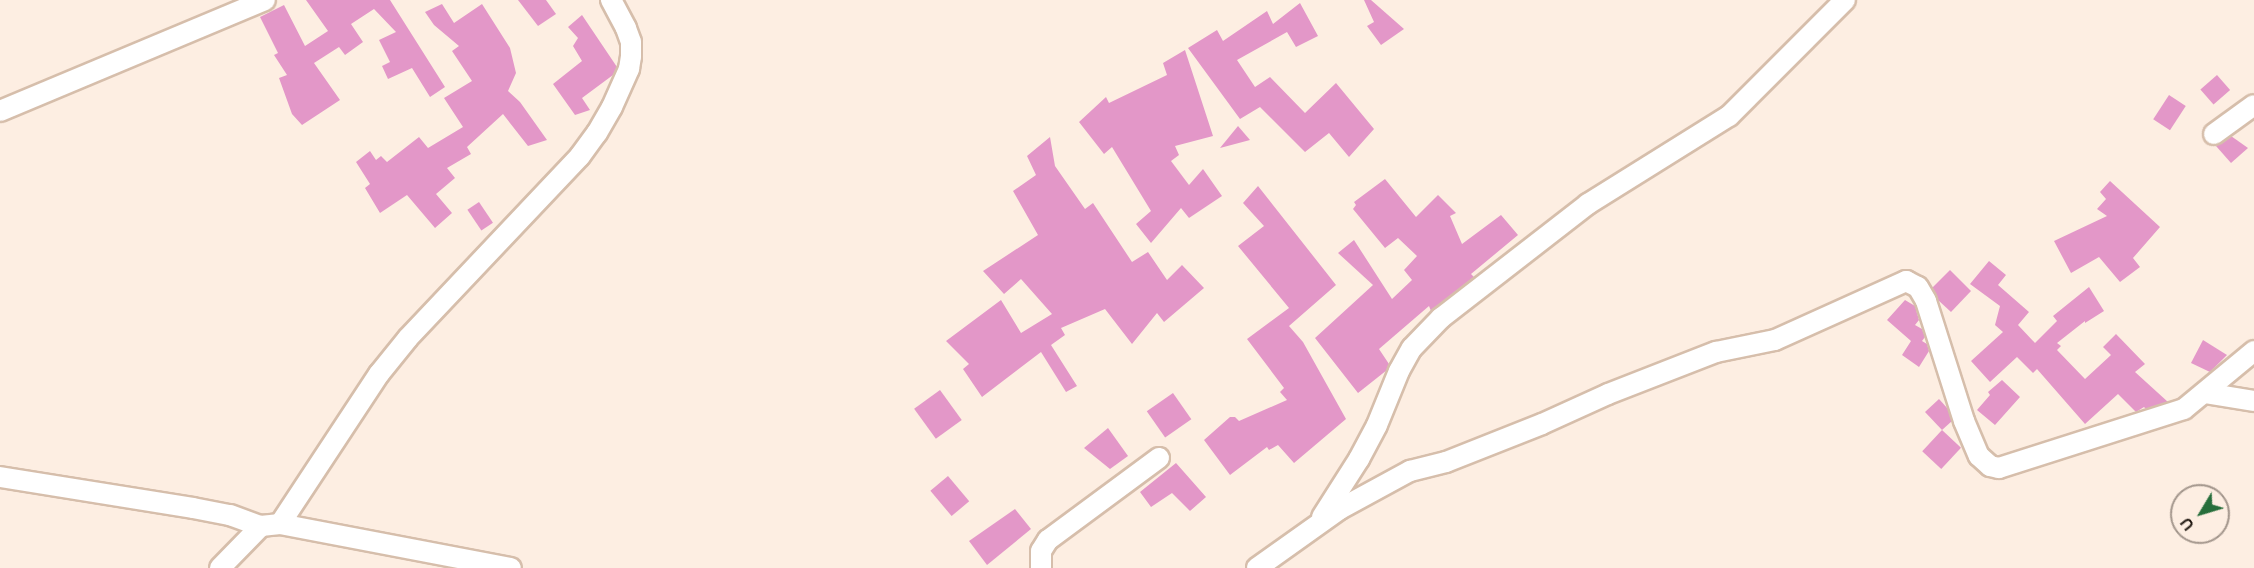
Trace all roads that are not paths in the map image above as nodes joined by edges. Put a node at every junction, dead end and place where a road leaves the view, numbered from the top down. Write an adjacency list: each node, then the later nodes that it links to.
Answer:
1 (265, 0): 5 (street)
2 (611, 0): 12 (street)
3 (1845, 0): 13 (street)
4 (2254, 105): 6 (street)
5 (0, 111)
6 (2214, 134)
7 (2254, 351): 8 (street)
8 (2205, 393): 9 (street); 13 (street)
9 (2254, 401)
10 (1159, 458): 16 (street)
11 (0, 477): 12 (street)
12 (271, 525): 14 (street); 15 (street)
13 (1313, 530): 17 (street)
14 (220, 568)
15 (511, 568)
16 (1041, 568)
17 (1257, 568)

